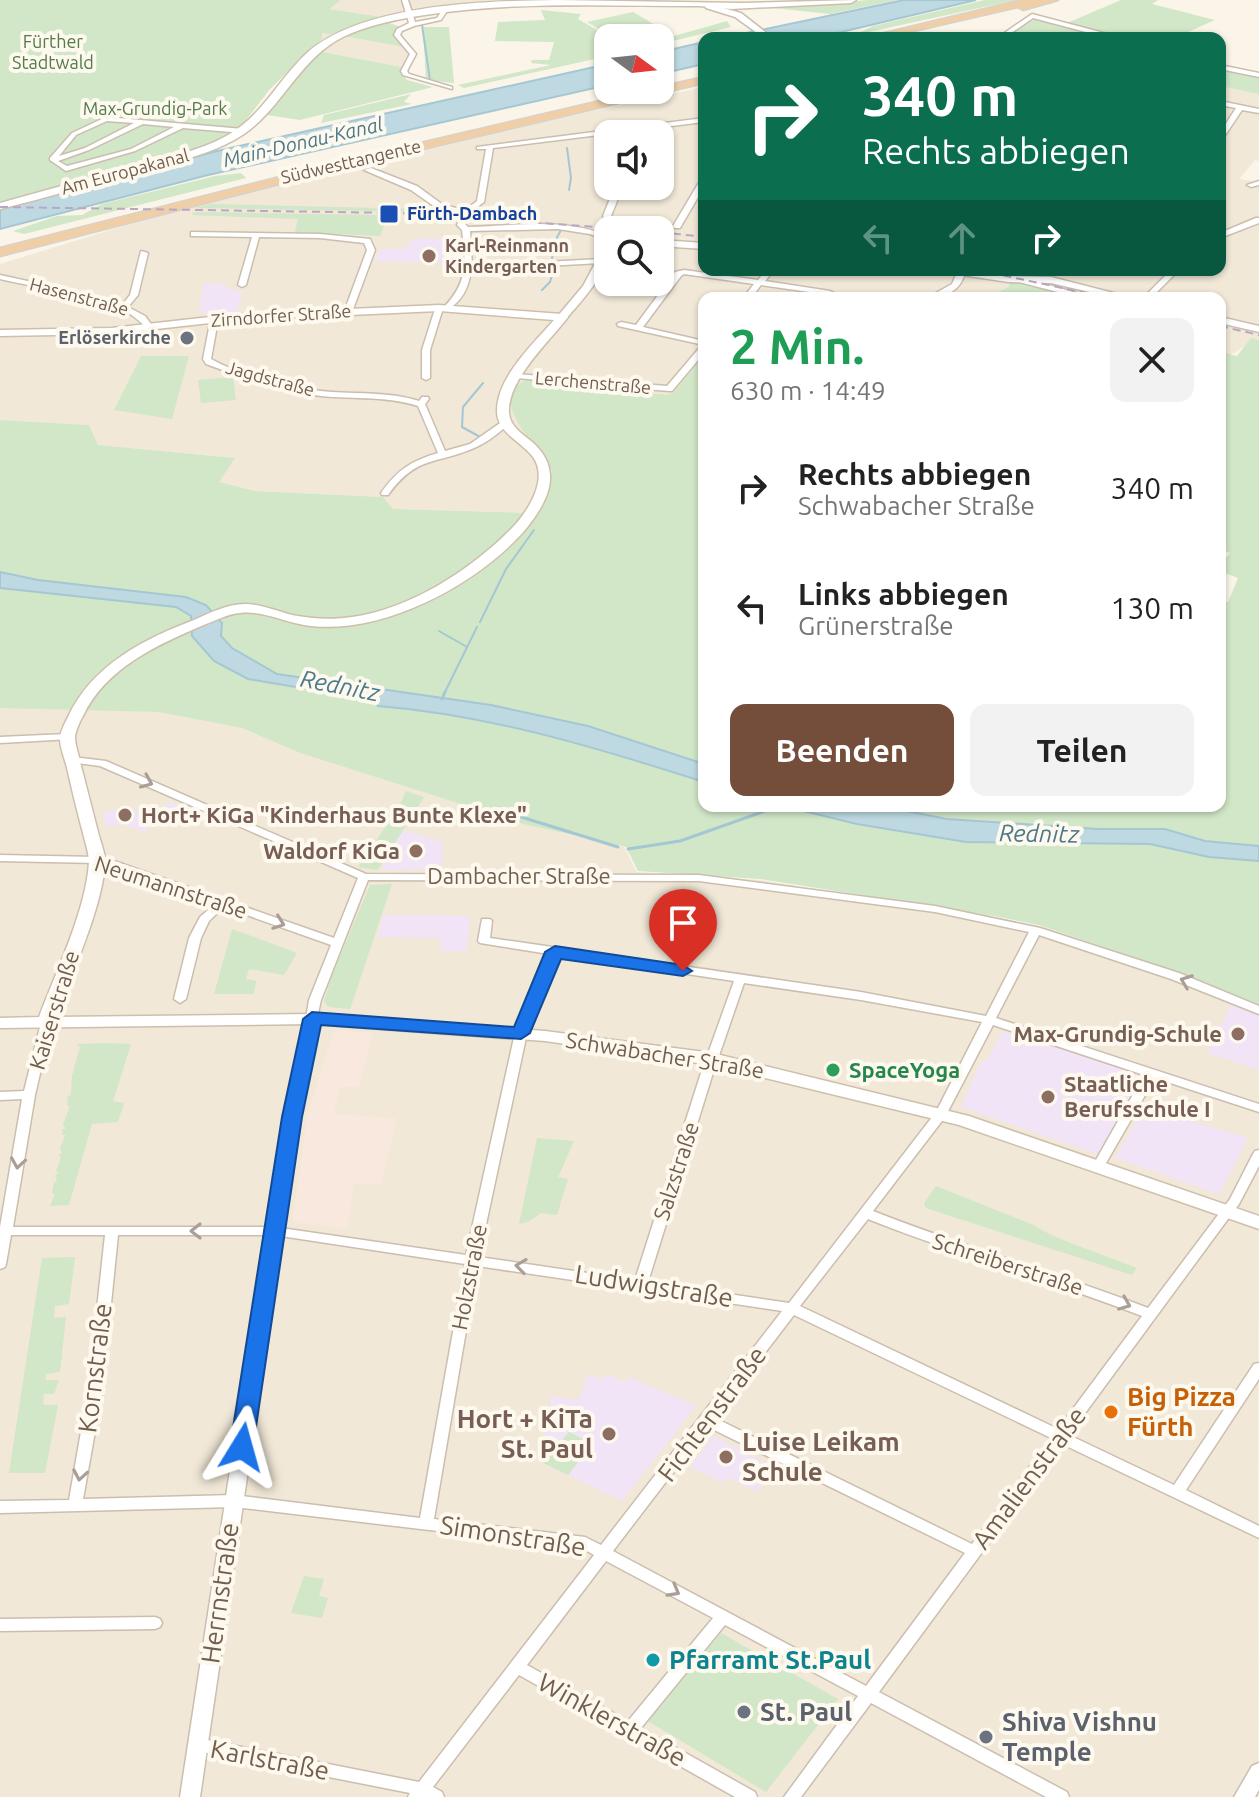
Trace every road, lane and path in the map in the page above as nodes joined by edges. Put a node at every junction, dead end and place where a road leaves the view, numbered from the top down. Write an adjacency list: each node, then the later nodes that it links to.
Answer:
1 (405, 0): 8 (street)
2 (851, 0): 7 (main road, Am Europakanal)
3 (1035, 0): 10 (highway)
4 (1053, 0): 11 (highway)
5 (682, 2): 6 (main road, Am Europakanal); 7 (main road, Am Europakanal); 7 (main road, Am Europakanal)
6 (484, 3): 8 (main road, Am Europakanal)
7 (741, 14): 9 (street)
8 (410, 19): 19 (street); 29 (main road, Am Europakanal)
9 (761, 32)
10 (895, 32)
11 (914, 32)
12 (1009, 32): 13 (street)
13 (1094, 32)
14 (1226, 68): 15 (street)
15 (1259, 75)
16 (698, 79): 18 (highway, Südwesttangente)
17 (698, 79): 41 (highway, Südwesttangente)
18 (674, 83)
19 (450, 88)
20 (594, 101): 41 (highway, Südwesttangente)
21 (1226, 104): 22 (street)
22 (1240, 107): 23 (street); 26 (street)
23 (1259, 111)
24 (698, 121): 28 (street)
25 (142, 122): 27 (street); 33 (street); 33 (street)
26 (1226, 124)
27 (183, 125): 29 (street); 33 (street)
28 (674, 125)
29 (243, 131): 37 (main road, Am Europakanal)
30 (594, 136): 31 (street)
31 (490, 146): 32 (street); 38 (street)
32 (479, 148)
33 (52, 159)
34 (368, 170): 38 (street)
35 (698, 191): 42 (street)
36 (613, 200): 39 (street)
37 (0, 206)
38 (466, 212): 43 (street)
39 (607, 216)
40 (1259, 220): 45 (street)
41 (85, 226): 50 (highway)
42 (677, 226)
43 (466, 229): 47 (street); 53 (street)
44 (194, 234): 46 (street)
45 (1226, 234)
46 (256, 235): 64 (street); 73 (street)
47 (594, 235)
48 (674, 244): 49 (street)
49 (698, 246)
50 (0, 250)
51 (144, 253): 71 (street)
52 (594, 261): 53 (street)
53 (470, 268): 72 (street)
54 (594, 274): 74 (street)
55 (698, 274): 79 (street)
56 (716, 276): 63 (street)
57 (765, 276): 63 (street)
58 (961, 276): 67 (street)
59 (993, 276): 62 (street)
60 (1169, 276): 70 (street)
61 (0, 277): 71 (street, Hasenstraße)
62 (1017, 279): 68 (street); 69 (street)
63 (760, 281): 65 (street); 66 (street)
64 (242, 285)
65 (752, 292)
66 (824, 292)
67 (944, 292)
68 (1067, 292)
69 (1102, 292)
70 (1153, 292)
71 (123, 308): 80 (street, Hasenstraße)
72 (443, 308): 73 (main road, Zirndorfer Straße); 74 (main road, Zirndorfer Straße); 85 (street)
73 (348, 312): 75 (main road, Zirndorfer Straße)
74 (562, 317): 84 (main road)
75 (214, 320): 80 (main road, Zirndorfer Straße); 87 (street, Jagdstraße)
76 (1226, 321): 78 (street)
77 (621, 324): 79 (street)
78 (1258, 326)
79 (639, 327): 82 (street)
80 (150, 328): 81 (main road, Zirndorfer Straße)
81 (0, 333)
82 (698, 343)
83 (698, 353): 84 (street, Lerchenstraße)
84 (516, 376): 86 (main road)
85 (426, 378)
86 (506, 423): 87 (street); 89 (main road)
87 (442, 453): 88 (street)
88 (385, 493)
89 (67, 737): 90 (street); 91 (main road, Kaiserstraße)
90 (0, 740)
91 (73, 760): 93 (main road, Kaiserstraße); 94 (street, Dambacher Straße, one-way to 94)
92 (0, 858): 93 (street, Neumannstraße)
93 (97, 860): 95 (street, Neumannstraße); 105 (main road, Kaiserstraße)
94 (364, 877): 97 (street, Dambacher Straße); 98 (street, Herrnstraße)
95 (223, 902): 98 (street, Neumannstraße, one-way to 98); 101 (street)
96 (486, 921): 99 (street)
97 (1036, 930): 102 (street, Dambacher Straße, one-way to 97); 104 (street, Fichtenstraße)
98 (336, 943): 103 (street, Herrnstraße)
99 (555, 952): 100 (street); 107 (street, Holzstraße)
100 (740, 979): 104 (street); 108 (street, Salzstraße)
101 (180, 999)
102 (1259, 1010)
103 (312, 1019): 105 (main road, Schwabacher Straße); 107 (main road, Schwabacher Straße); 121 (street, Herrnstraße)
104 (989, 1020): 109 (street); 113 (street, Fichtenstraße)
105 (46, 1022): 106 (main road, Schwabacher Straße); 110 (street, Kaiserstraße)
106 (0, 1023)
107 (521, 1033): 108 (main road, Schwabacher Straße); 122 (street, Holzstraße)
108 (712, 1059): 113 (main road, Schwabacher Straße); 124 (street, Salzstraße)
109 (1152, 1072): 112 (street); 115 (street)
110 (29, 1095): 111 (street); 119 (street, Kaiserstraße, one-way to 119)
111 (0, 1096)
112 (1259, 1108)
113 (941, 1114): 115 (main road, Schwabacher Straße); 117 (street, Fichtenstraße)
114 (1259, 1154): 116 (street, Amalienstraße)
115 (1098, 1167): 116 (main road, Schwabacher Straße)
116 (1227, 1211): 118 (main road, Schwabacher Straße); 126 (street, Amalienstraße)
117 (866, 1213): 125 (street, Fichtenstraße); 126 (street, Schreiberstraße, one-way to 126)
118 (1259, 1223)
119 (4, 1231): 120 (street, Ludwigstraße); 123 (street, Kaiserstraße)
120 (112, 1231): 121 (street, Ludwigstraße, one-way to 120); 132 (street, Kornstraße, one-way to 132)
121 (274, 1231): 122 (street, Ludwigstraße); 131 (street, Herrnstraße)
122 (472, 1258): 124 (street, Ludwigstraße, one-way to 122); 134 (street, Holzstraße)
123 (0, 1264)
124 (641, 1283): 125 (street, Ludwigstraße)
125 (792, 1308): 128 (street, Fichtenstraße); 129 (street, Ludwigstraße)
126 (1150, 1314): 129 (street, Amalienstraße)
127 (1259, 1368): 130 (street)
128 (707, 1420): 136 (street); 137 (street, Fichtenstraße)
129 (1060, 1436): 130 (street, Ludwigstraße); 136 (street, Amalienstraße)
130 (1177, 1492): 135 (street, Ludwigstraße)
131 (234, 1501): 132 (street, Simonstraße); 134 (street, Simonstraße); 144 (street, Herrnstraße)
132 (75, 1505): 133 (street, Simonstraße)
133 (0, 1507)
134 (426, 1523): 137 (street, Simonstraße)
135 (1259, 1532)
136 (974, 1551): 142 (street, Amalienstraße)
137 (606, 1553): 138 (street, Simonstraße, one-way to 138); 141 (street, Fichtenstraße)
138 (723, 1617): 142 (street, Simonstraße); 143 (street)
139 (155, 1623): 140 (street)
140 (0, 1625)
141 (516, 1666): 143 (street, Winklerstraße); 146 (street, Fichtenstraße)
142 (868, 1695): 149 (street, Amalienstraße); 150 (street, Simonstraße)
143 (630, 1730): 148 (street, Winklerstraße)
144 (197, 1745): 146 (street, Karlstraße); 147 (street, Herrnstraße)
145 (1259, 1772): 151 (street)
146 (424, 1794)
147 (190, 1797)
148 (749, 1797)
149 (792, 1797)
150 (1061, 1797)
151 (1244, 1797)

